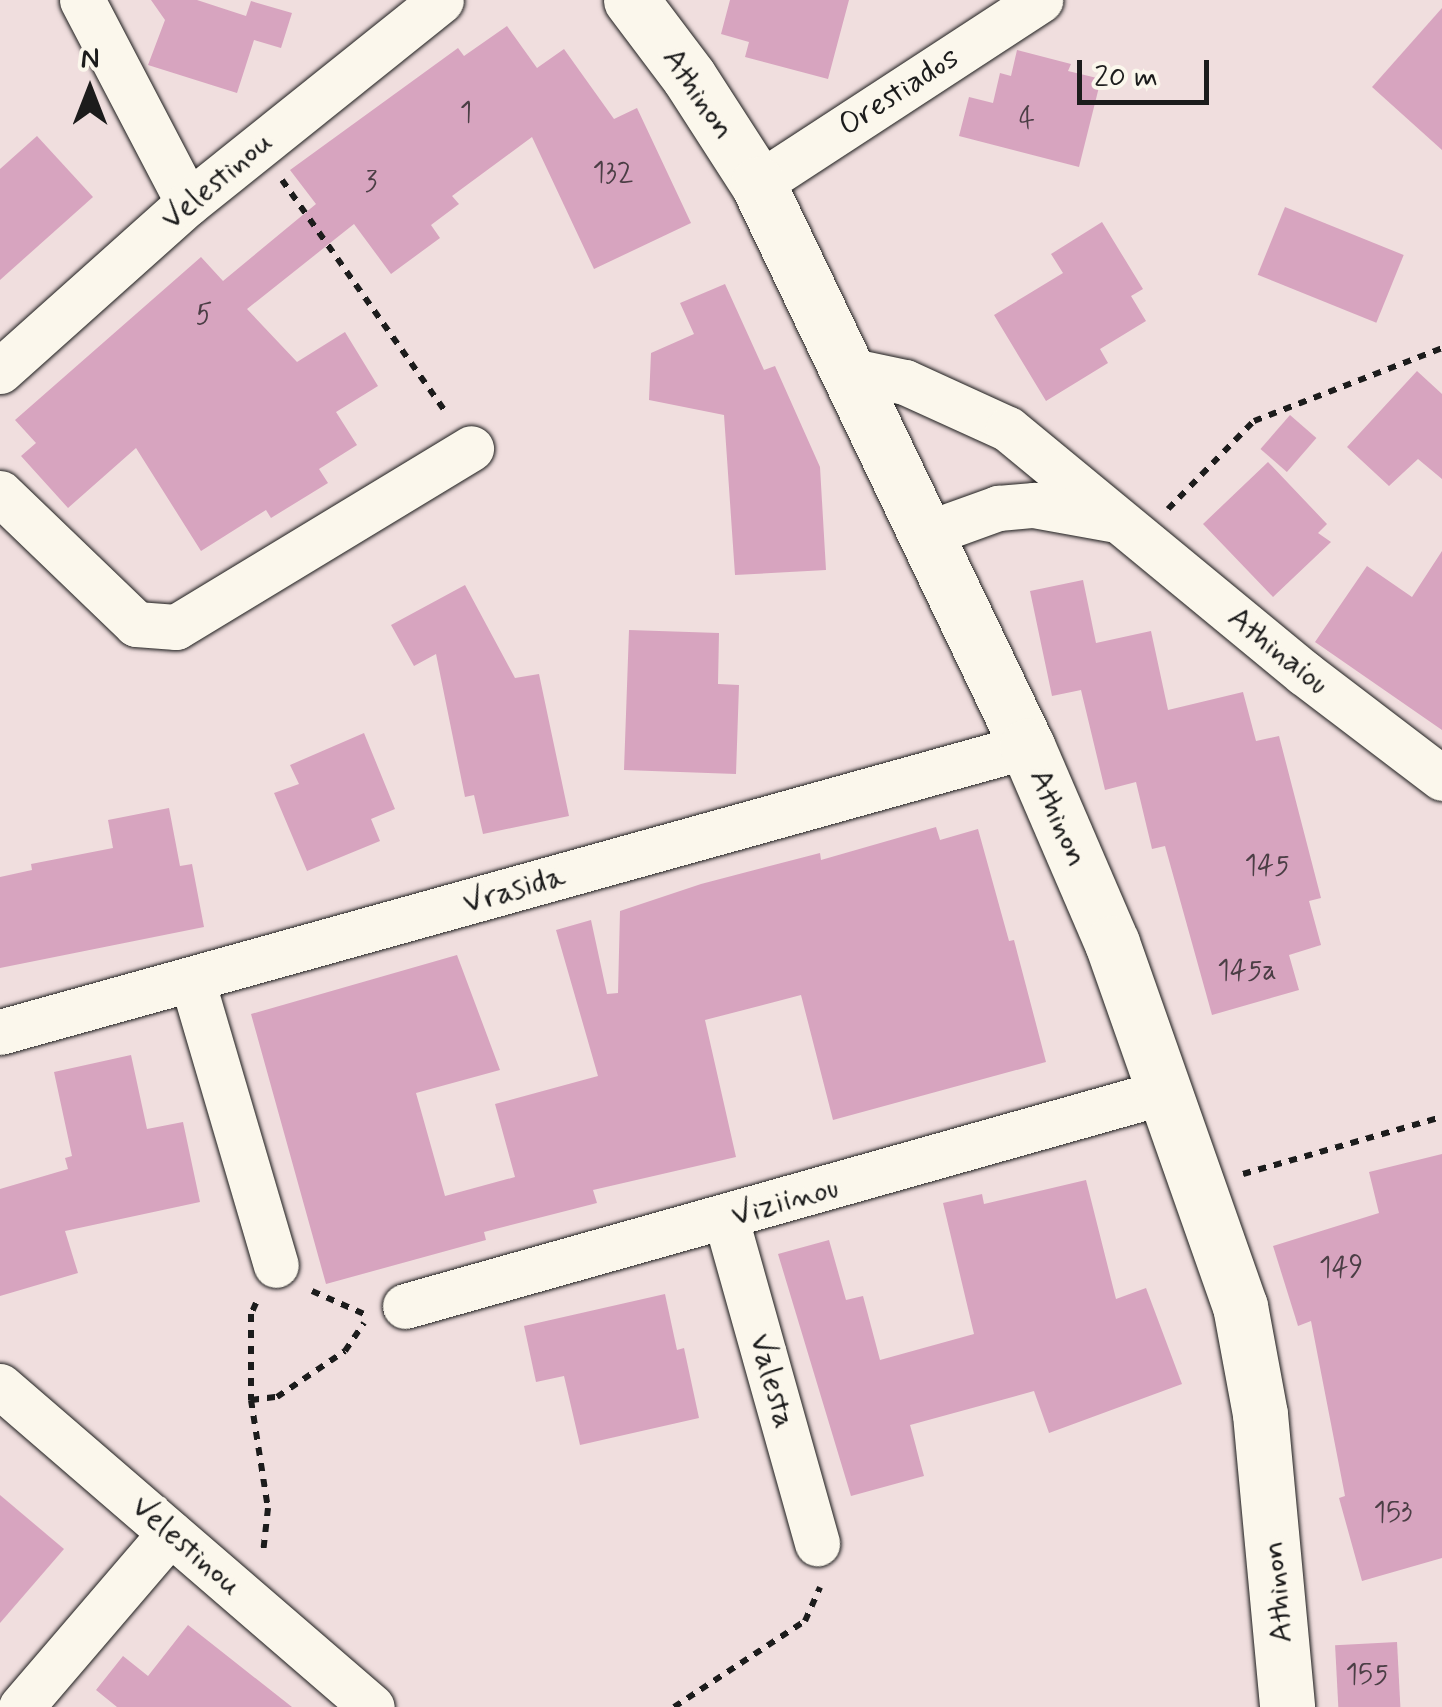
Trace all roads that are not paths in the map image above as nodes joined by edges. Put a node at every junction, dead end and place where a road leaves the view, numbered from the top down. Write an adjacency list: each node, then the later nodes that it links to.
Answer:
1 (82, 0): 6 (street)
2 (441, 0): 6 (street, Velestinou)
3 (631, 0): 5 (street, Athinon)
4 (1040, 0): 5 (street, Orestiados)
5 (758, 184): 7 (street, Athinon)
6 (188, 203): 8 (street, Velestinou)
7 (848, 370): 11 (street, Athinaiou); 12 (street, Athinon)
8 (0, 371)
9 (471, 448): 10 (street)
10 (0, 493)
11 (1128, 529): 12 (street, Athinaiou); 14 (street, Athinaiou)
12 (926, 534): 13 (street, Athinon)
13 (1027, 746): 15 (street, Vrasida); 17 (street, Athinon)
14 (1442, 778)
15 (192, 980): 16 (street, Vrasida); 19 (street)
16 (0, 1032)
17 (1164, 1092): 18 (street, Viziinou); 26 (street, Athinon)
18 (726, 1219): 20 (street, Viziinou); 23 (street, Valesta)
19 (276, 1265)
20 (405, 1306)
21 (0, 1386): 22 (street, Velestinou)
22 (170, 1533): 24 (street); 25 (street, Velestinou)
23 (817, 1543)
24 (20, 1707)
25 (372, 1707)
26 (1287, 1707)

